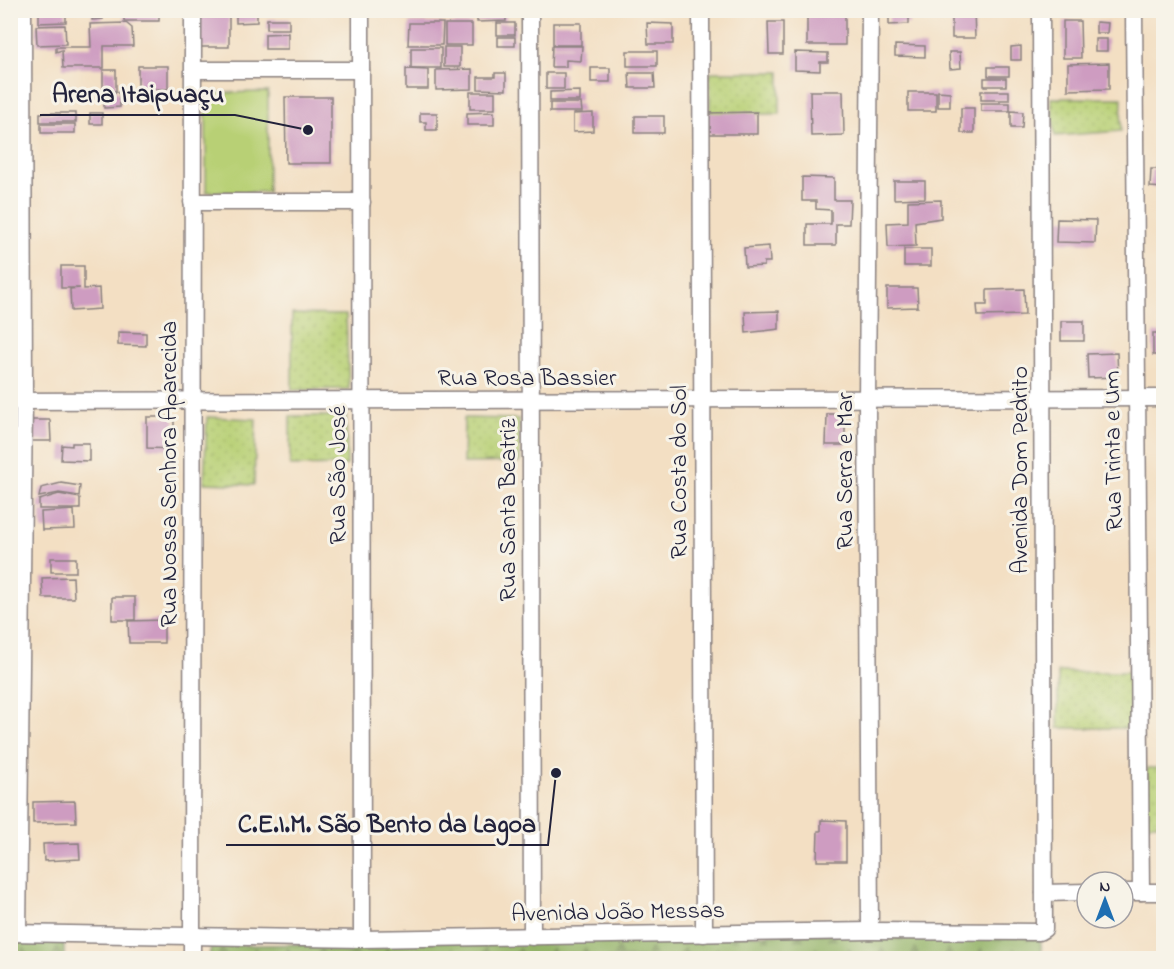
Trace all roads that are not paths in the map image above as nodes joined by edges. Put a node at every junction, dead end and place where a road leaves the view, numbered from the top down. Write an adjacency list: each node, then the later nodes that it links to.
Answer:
1 (23, 10): 18 (street)
2 (193, 10): 9 (street, Rua Nossa Senhora Aparecida)
3 (361, 10): 10 (street, Rua São José)
4 (530, 10): 19 (street, Rua Santa Beatriz)
5 (701, 10): 20 (street, Rua Costa do Sol)
6 (870, 10): 21 (street, Rua Serra e Mar)
7 (1041, 10): 17 (street, Avenida Dom Pedrito)
8 (1134, 10): 13 (street, Rua Trinta e Um)
9 (194, 70): 10 (street); 11 (street, Rua Nossa Senhora Aparecida)
10 (361, 70): 12 (street, Rua São José)
11 (192, 202): 12 (street); 15 (street, Rua Nossa Senhora Aparecida)
12 (362, 202): 16 (street, Rua São José)
13 (1135, 398): 14 (street, Rua Rosa Bassier); 17 (street, Rua Rosa Bassier); 24 (street, Rua Trinta e Um)
14 (1164, 398)
15 (192, 399): 16 (street, Rua Rosa Bassier); 18 (street, Rua Rosa Bassier); 31 (street, Rua Nossa Senhora Aparecida)
16 (361, 400): 19 (street, Rua Rosa Bassier); 33 (street, Rua São José)
17 (1043, 400): 21 (street, Rua Rosa Bassier); 26 (street, Avenida Dom Pedrito)
18 (17, 401): 29 (street)
19 (530, 401): 20 (street, Rua Rosa Bassier); 32 (street, Rua Santa Beatriz)
20 (702, 401): 21 (street, Rua Rosa Bassier); 30 (street, Rua Costa do Sol)
21 (867, 401): 28 (street, Rua Serra e Mar)
22 (1075, 892): 26 (street)
23 (1135, 892): 24 (street)
24 (1141, 892): 25 (street)
25 (1164, 892)
26 (1044, 893): 27 (street, Avenida Dom Pedrito)
27 (1044, 929): 28 (street, Avenida João Messas)
28 (870, 931): 30 (street, Avenida João Messas)
29 (14, 933): 31 (street, Avenida João Messas)
30 (705, 934): 32 (street, Avenida João Messas)
31 (192, 937): 33 (street, Avenida João Messas); 34 (street, Rua Nossa Senhora Aparecida)
32 (532, 937): 33 (street, Avenida João Messas)
33 (362, 939)
34 (192, 958)

